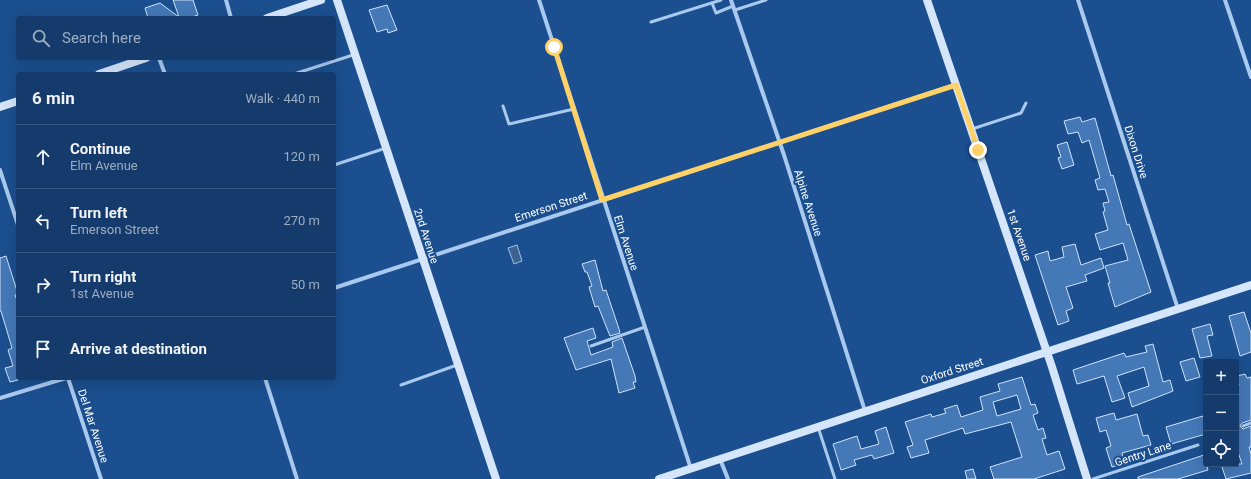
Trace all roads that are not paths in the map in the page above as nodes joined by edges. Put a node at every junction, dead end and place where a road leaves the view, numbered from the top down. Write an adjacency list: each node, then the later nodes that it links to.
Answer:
1 (226, 0): 13 (street)
2 (321, 0): 14 (street)
3 (337, 0): 16 (street, 2nd Avenue)
4 (539, 0): 28 (street, Elm Avenue)
5 (721, 0): 11 (lane)
6 (731, 0): 12 (street, Alpine Avenue)
7 (766, 0): 12 (lane)
8 (927, 0): 23 (street, 1st Avenue)
9 (1078, 0): 39 (street, Dixon Drive)
10 (1225, 0): 22 (street)
11 (712, 3): 12 (lane); 15 (lane)
12 (734, 8): 30 (street, Alpine Avenue)
13 (230, 16)
14 (273, 16)
15 (651, 22)
16 (355, 54): 21 (lane); 31 (street, 2nd Avenue)
17 (140, 60): 19 (street)
18 (160, 60): 20 (street)
19 (105, 72)
20 (164, 72)
21 (300, 72)
22 (1251, 77)
23 (956, 85): 29 (street, 1st Avenue); 30 (street, Emerson Street)
24 (16, 102): 27 (street)
25 (1026, 103): 29 (lane)
26 (502, 106): 28 (lane)
27 (0, 107)
28 (574, 109): 34 (street, Elm Avenue)
29 (971, 130): 42 (street, 1st Avenue)
30 (779, 142): 34 (street, Emerson Street); 49 (street, Alpine Avenue)
31 (386, 148): 32 (lane); 36 (street, 2nd Avenue)
32 (336, 164)
33 (0, 170): 35 (street)
34 (602, 200): 36 (street, Emerson Street); 40 (street, Elm Avenue)
35 (16, 219)
36 (422, 259): 38 (street, Emerson Street); 43 (street, 2nd Avenue)
37 (1251, 285): 39 (street, Oxford Street)
38 (336, 287)
39 (1178, 309): 42 (street, Oxford Street)
40 (644, 328): 41 (lane); 55 (street, Elm Avenue)
41 (591, 346)
42 (1047, 352): 49 (street, Oxford Street); 62 (street, 1st Avenue)
43 (458, 365): 47 (lane); 58 (street, 2nd Avenue)
44 (60, 380): 48 (street)
45 (68, 380): 56 (street, Del Mar Avenue)
46 (266, 380): 57 (street)
47 (400, 385)
48 (0, 398)
49 (865, 411): 52 (street, Oxford Street)
50 (1251, 423): 51 (lane)
51 (1242, 426)
52 (818, 427): 54 (street, Oxford Street); 61 (lane)
53 (1198, 445): 63 (lane, Gentry Lane)
54 (720, 459): 55 (street, Oxford Street); 60 (street)
55 (691, 468): 59 (street, Oxford Street)
56 (102, 479)
57 (297, 479)
58 (496, 479)
59 (660, 479)
60 (728, 479)
61 (834, 479)
62 (1087, 479)
63 (1093, 479)

